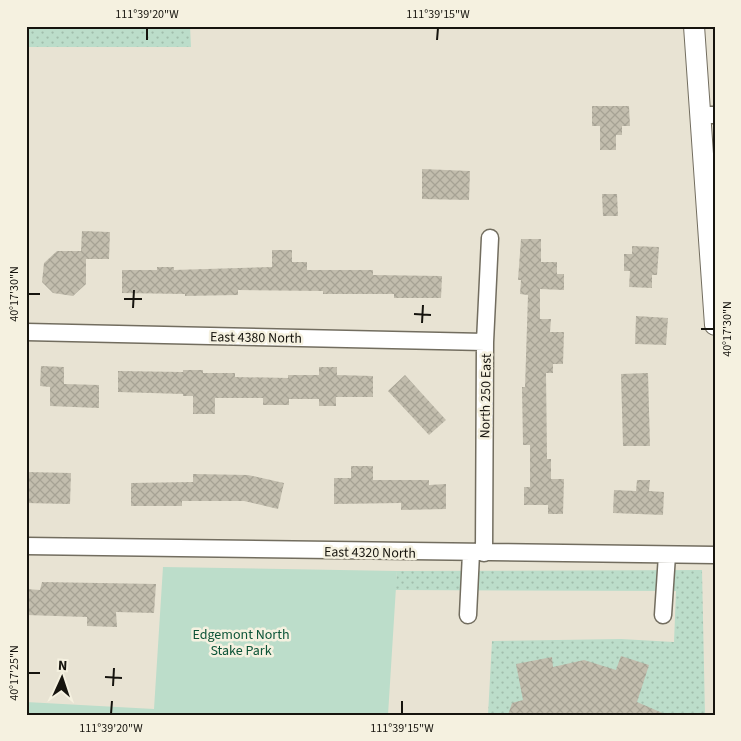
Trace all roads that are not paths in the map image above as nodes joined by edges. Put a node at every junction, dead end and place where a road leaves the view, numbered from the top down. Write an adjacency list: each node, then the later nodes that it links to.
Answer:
1 (694, 26): 2 (main road)
2 (708, 115): 4 (main road)
3 (490, 238): 6 (street, North 250 East)
4 (715, 325)
5 (26, 332): 6 (street, East 4380 North)
6 (485, 342): 8 (street, North 250 East)
7 (26, 546): 8 (street, East 4320 North)
8 (477, 553): 9 (street, East 4320 North); 12 (street, North 250 East)
9 (667, 555): 10 (street, East 4320 North); 11 (street)
10 (715, 555)
11 (664, 614)
12 (468, 615)

